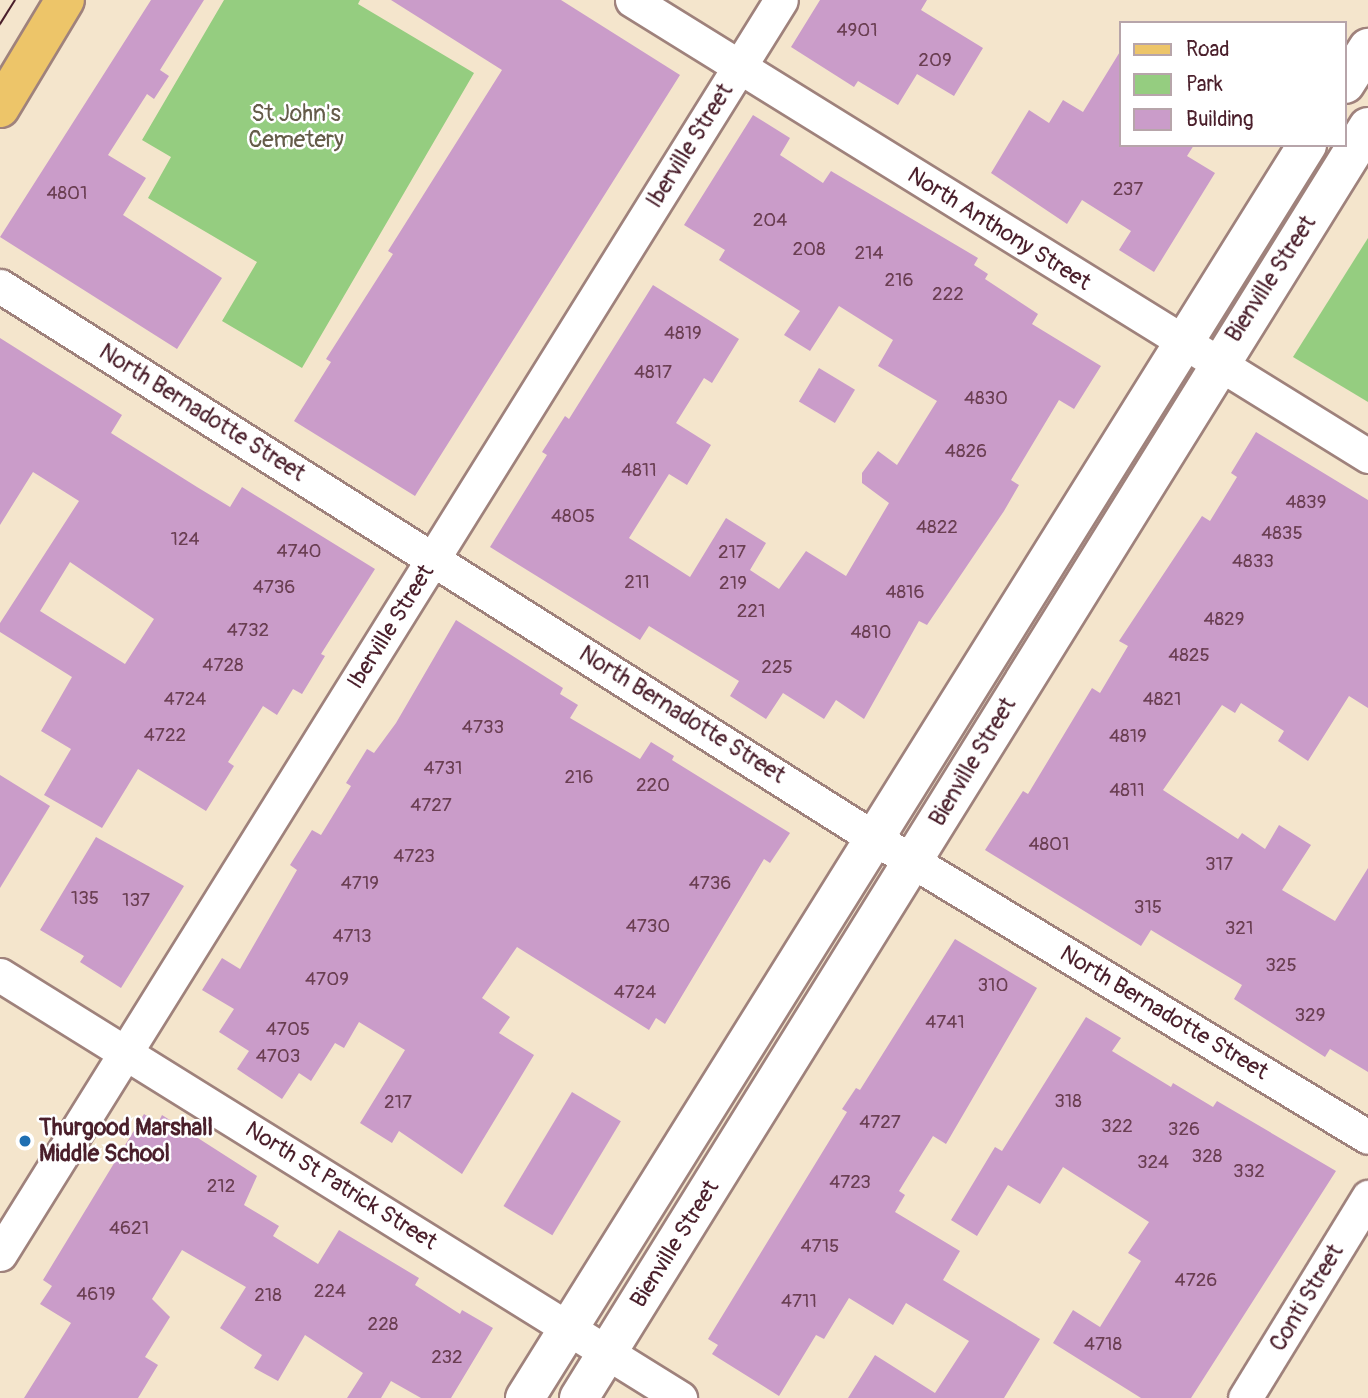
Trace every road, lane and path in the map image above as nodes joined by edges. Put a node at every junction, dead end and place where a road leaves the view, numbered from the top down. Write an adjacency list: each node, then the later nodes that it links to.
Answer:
1 (65, 0): 7 (main road)
2 (632, 0): 5 (street, North Anthony Street)
3 (781, 0): 5 (street, Iberville Street)
4 (1368, 48): 6 (street)
5 (739, 68): 11 (street, North Anthony Street); 14 (street, Iberville Street)
6 (1347, 81)
7 (0, 108)
8 (1368, 127): 12 (street, Bienville Street)
9 (1306, 147): 11 (street, Bienville Street)
10 (0, 286): 14 (street, North Bernadotte Street)
11 (1182, 343): 12 (street, North Anthony Street); 15 (street, Bienville Street)
12 (1217, 364): 13 (street, North Anthony Street); 16 (street, Bienville Street)
13 (1368, 456)
14 (434, 558): 15 (street, North Bernadotte Street); 18 (street, Iberville Street)
15 (874, 838): 16 (street, North Bernadotte Street); 22 (street, Bienville Street)
16 (912, 862): 19 (street, North Bernadotte Street); 23 (street, Bienville Street)
17 (0, 975): 18 (street, North St Patrick Street)
18 (127, 1054): 21 (street, Iberville Street); 22 (street, North St Patrick Street)
19 (1368, 1137)
20 (1368, 1197): 27 (street, Conti Street)
21 (0, 1254)
22 (569, 1328): 23 (street, North St Patrick Street); 24 (street, Bienville Street)
23 (608, 1352): 25 (street, Bienville Street); 26 (street, North St Patrick Street)
24 (525, 1398)
25 (579, 1398)
26 (680, 1398)
27 (1245, 1398)

